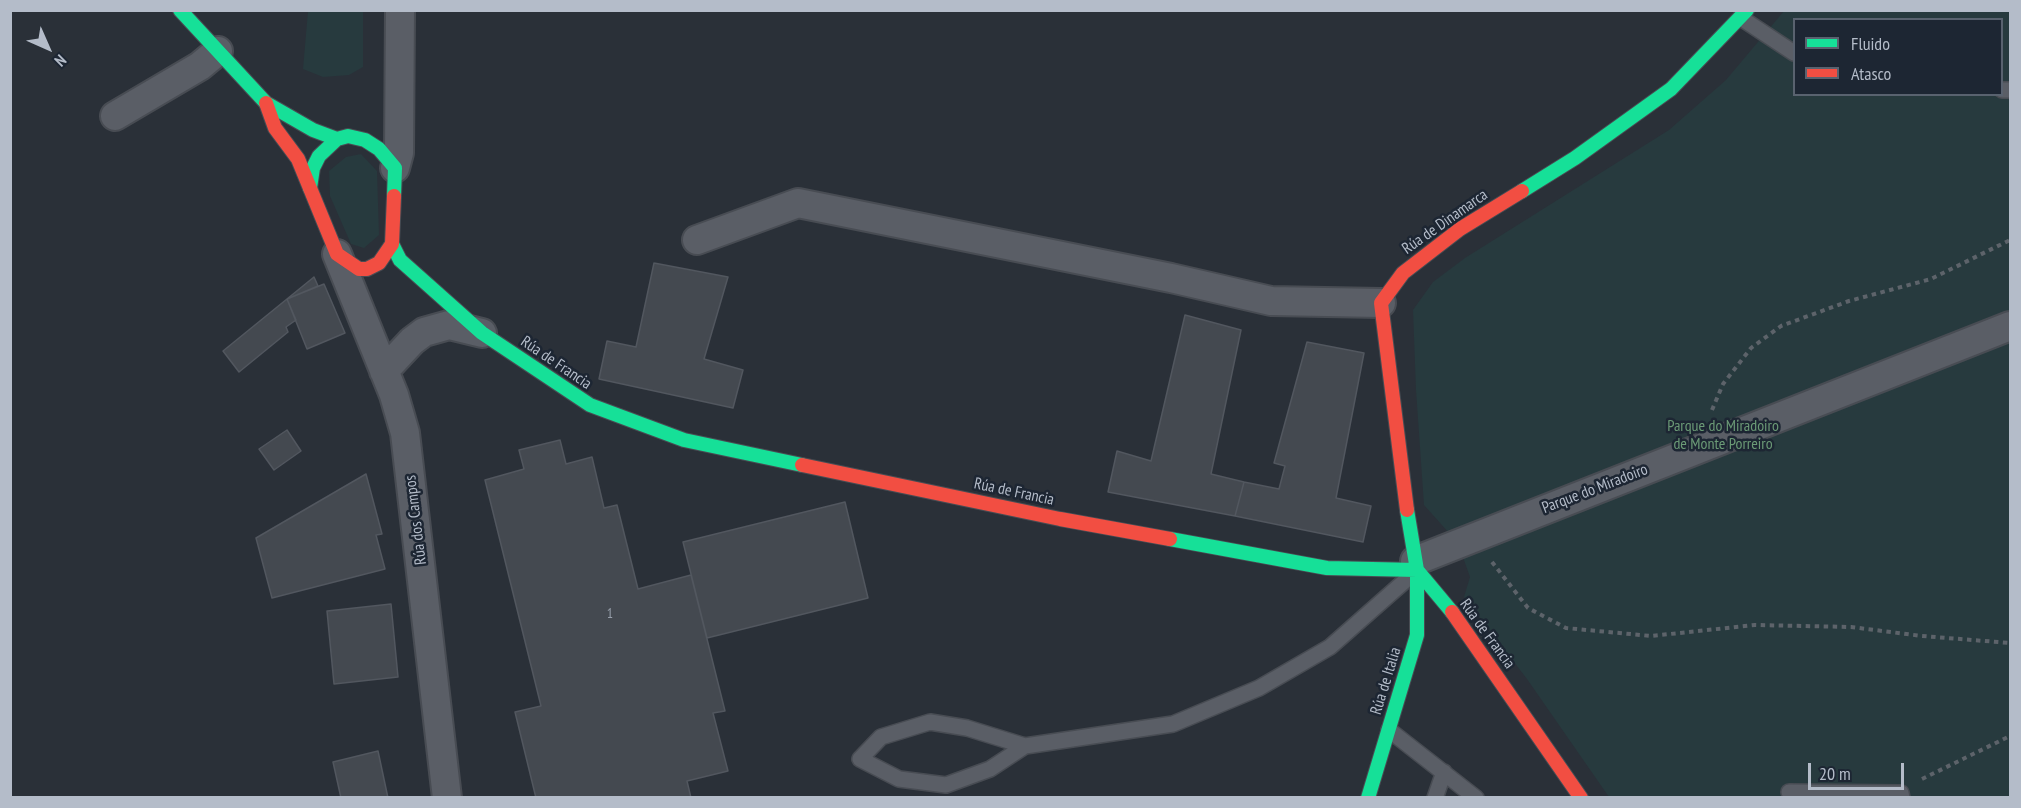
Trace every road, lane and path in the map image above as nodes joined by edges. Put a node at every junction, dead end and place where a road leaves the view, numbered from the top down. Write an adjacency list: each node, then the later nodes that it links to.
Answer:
1 (180, 10): 4 (street)
2 (400, 10): 9 (street)
3 (1744, 14): 5 (lane); 15 (street, Rúa de Dinamarca)
4 (218, 51): 6 (street); 7 (street)
5 (1793, 52)
6 (266, 103): 8 (street); 10 (street)
7 (115, 116)
8 (337, 139): 9 (street); 10 (street)
9 (395, 168): 13 (street)
10 (310, 188): 14 (street)
11 (697, 240): 15 (street)
12 (2010, 240): 19 (path)
13 (392, 244): 14 (street); 17 (street, Rúa de Francia)
14 (337, 254): 18 (street, Rúa dos Campos)
15 (1381, 303): 21 (street)
16 (2010, 326): 19 (street, Parque do Miradoiro)
17 (482, 333): 18 (street); 21 (street, Rúa de Francia)
18 (384, 371): 30 (street, Rúa dos Campos)
19 (1695, 450): 20 (street, Parque do Miradoiro)
20 (1476, 536): 21 (street, Parque do Miradoiro); 22 (path)
21 (1416, 566): 23 (street, Rúa de Italia); 25 (lane); 33 (street, Rúa de Francia)
22 (2010, 644)
23 (1389, 730): 26 (lane); 31 (street, Rúa de Italia)
24 (2010, 736): 27 (path)
25 (1025, 746): 25 (lane)
26 (1444, 772): 29 (lane); 32 (lane)
27 (1922, 779)
28 (1790, 792): 34 (lane)
29 (1469, 795)
30 (447, 798)
31 (1368, 798)
32 (1435, 798)
33 (1581, 798)
34 (1902, 798)

